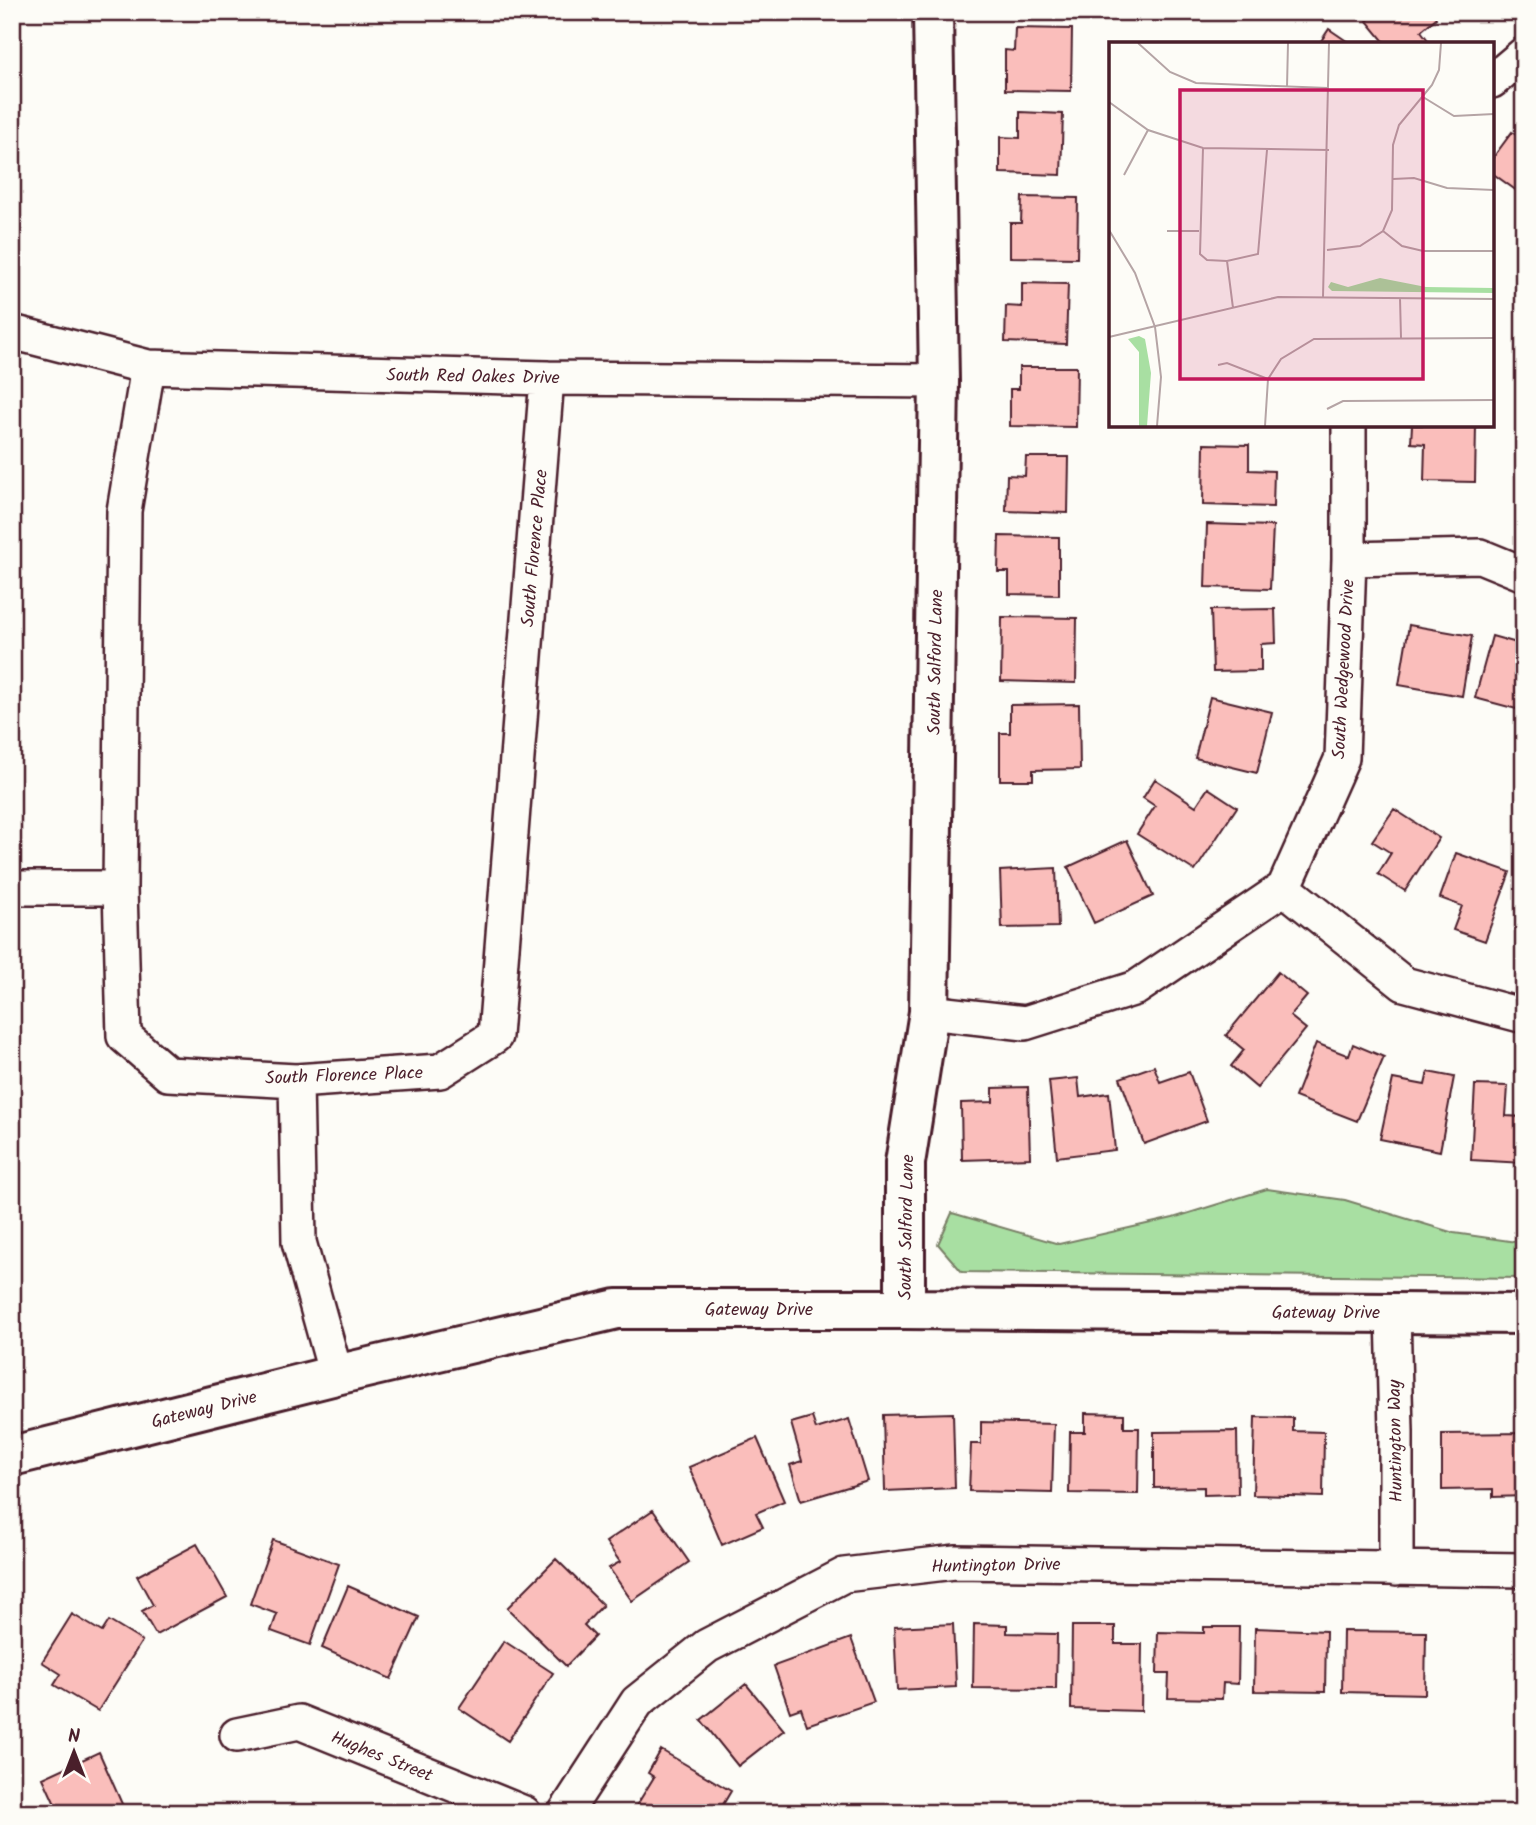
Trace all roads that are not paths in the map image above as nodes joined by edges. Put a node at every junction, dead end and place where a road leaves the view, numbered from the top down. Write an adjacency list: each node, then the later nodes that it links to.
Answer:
1 (933, 12): 7 (street, South Salford Lane)
2 (1524, 54): 3 (street)
3 (1494, 79)
4 (12, 331): 5 (street, South Red Oakes Drive)
5 (148, 368): 6 (street, South Red Oakes Drive); 12 (street, South Florence Place)
6 (547, 378): 7 (street, South Red Oakes Drive); 16 (street, South Florence Place)
7 (939, 381): 14 (street, South Salford Lane)
8 (1349, 427): 9 (street, South Wedgewood Drive)
9 (1349, 559): 10 (street); 13 (street, South Wedgewood Drive)
10 (1524, 573)
11 (12, 888): 12 (street)
12 (120, 888): 16 (street, South Florence Place)
13 (1284, 888): 14 (street); 15 (street)
14 (929, 1012): 17 (street, South Salford Lane)
15 (1524, 1016)
16 (296, 1081): 20 (street)
17 (905, 1309): 18 (street, Gateway Drive); 20 (street, Gateway Drive)
18 (1392, 1312): 19 (street, Gateway Drive); 22 (street, Huntington Way)
19 (1524, 1314)
20 (336, 1376): 21 (street, Gateway Drive)
21 (12, 1456)
22 (1396, 1569): 23 (street, Huntington Drive); 26 (street, Huntington Drive)
23 (1524, 1570)
24 (237, 1735): 25 (street, Hughes Street)
25 (524, 1813)
26 (565, 1813)

